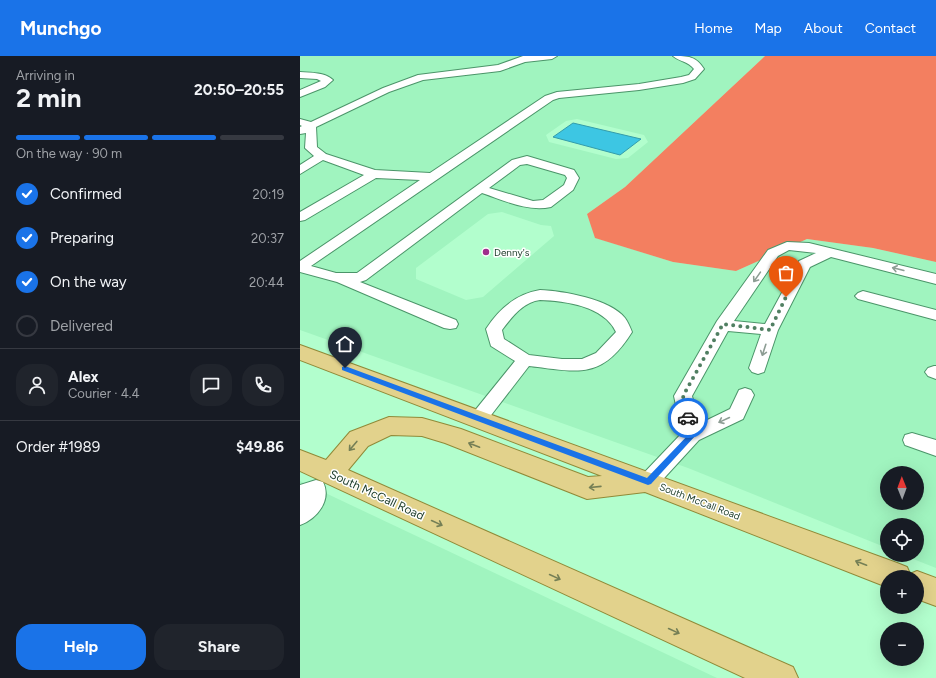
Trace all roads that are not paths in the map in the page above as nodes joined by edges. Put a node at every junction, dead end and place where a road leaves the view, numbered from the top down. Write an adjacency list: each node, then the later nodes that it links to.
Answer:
1 (552, 56): 5 (lane)
2 (678, 56): 10 (lane)
3 (300, 75): 4 (lane)
4 (300, 94)
5 (306, 124): 6 (lane); 7 (lane)
6 (300, 131)
7 (322, 156): 8 (lane); 9 (lane)
8 (300, 170)
9 (374, 174): 10 (lane); 12 (lane)
10 (433, 177): 14 (lane)
11 (480, 189): 11 (lane); 16 (lane)
12 (300, 217)
13 (830, 252): 15 (lane, one-way to 13); 20 (lane, one-way to 20); 21 (lane)
14 (300, 267): 16 (lane)
15 (936, 279)
16 (343, 280): 19 (lane)
17 (862, 296): 18 (lane)
18 (936, 315)
19 (450, 324)
20 (723, 324): 21 (lane); 27 (lane)
21 (770, 330): 24 (lane, one-way to 24)
22 (300, 352): 26 (main road, South McCall Road)
23 (525, 360): 23 (lane); 26 (lane)
24 (758, 368)
25 (745, 395): 27 (lane, one-way to 27)
26 (479, 418): 31 (main road, South McCall Road)
27 (692, 435): 31 (lane)
28 (912, 440): 29 (lane)
29 (936, 448)
30 (300, 460): 32 (main road, South McCall Road)
31 (648, 482): 32 (main road, one-way to 32); 34 (main road, South McCall Road, one-way to 31)
32 (315, 485): 33 (lane); 37 (main road, South McCall Road, one-way to 37)
33 (300, 516)
34 (880, 571)
35 (924, 588): 36 (main road)
36 (936, 592)
37 (782, 678)

